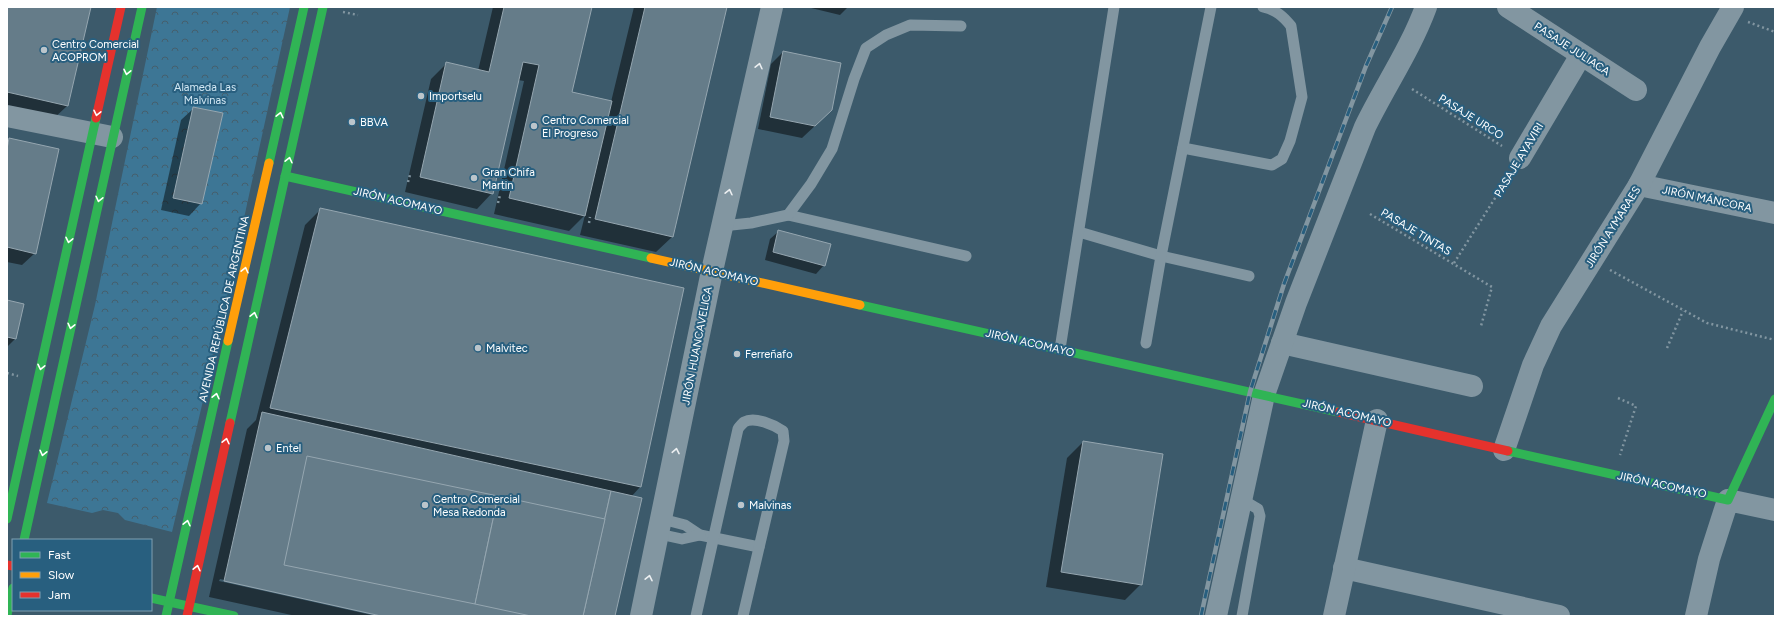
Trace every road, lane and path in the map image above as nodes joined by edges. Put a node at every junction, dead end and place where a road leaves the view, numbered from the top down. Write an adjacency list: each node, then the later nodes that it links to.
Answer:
1 (120, 7): 18 (street, one-way to 18)
2 (142, 7): 18 (street, one-way to 18)
3 (304, 7): 60 (street, AVENIDA REPÚBLICA DE ARGENTINA, one-way to 3)
4 (323, 7): 21 (street, one-way to 4)
5 (772, 7): 26 (street, JIRÓN HUANCAVELICA, one-way to 5)
6 (1114, 7): 27 (lane)
7 (1211, 7): 19 (lane)
8 (1263, 7): 19 (lane)
9 (1426, 7): 38 (street)
10 (1508, 7): 14 (street, PASAJE JULIACA)
11 (1731, 11): 13 (path); 22 (street, JIRÓN AYMARAES)
12 (961, 26): 25 (lane)
13 (1775, 32)
14 (1581, 55): 16 (street, PASAJE JULIACA); 20 (street, PASAJE AYAVIRI)
15 (1412, 89): 20 (path, PASAJE URCO)
16 (1636, 90)
17 (7, 116): 18 (street)
18 (103, 135): 51 (street, one-way to 51); 55 (street, one-way to 55)
19 (1182, 148): 29 (lane)
20 (1520, 158): 31 (path, PASAJE AYAVIRI)
21 (285, 176): 32 (street, JIRÓN ACOMAYO); 61 (street, one-way to 21)
22 (1639, 185): 23 (street, JIRÓN MÁNCORA); 30 (street, JIRÓN AYMARAES)
23 (1775, 213)
24 (1370, 214): 31 (path, PASAJE TINTAS)
25 (788, 215): 26 (lane); 28 (lane)
26 (722, 226): 32 (street, JIRÓN HUANCAVELICA)
27 (1079, 232): 29 (lane); 40 (lane)
28 (966, 256)
29 (1160, 256): 33 (lane); 37 (lane)
30 (1592, 260): 34 (path); 46 (street, JIRÓN AYMARAES)
31 (1454, 264): 35 (path, PASAJE TINTAS)
32 (712, 271): 40 (street, JIRÓN ACOMAYO); 52 (street, JIRÓN HUANCAVELICA, one-way to 32)
33 (1248, 276)
34 (1683, 311): 36 (path); 39 (path)
35 (1481, 326)
36 (1775, 340)
37 (1146, 343)
38 (1282, 343): 41 (street); 42 (street)
39 (1667, 348)
40 (1060, 349): 42 (street, JIRÓN ACOMAYO)
41 (1472, 386)
42 (1264, 395): 45 (street, JIRÓN ACOMAYO); 48 (street)
43 (1618, 398): 47 (path)
44 (1775, 399): 49 (street)
45 (1377, 420): 46 (street, JIRÓN ACOMAYO); 57 (street)
46 (1504, 450): 47 (street, JIRÓN ACOMAYO)
47 (1614, 475): 49 (street, JIRÓN ACOMAYO)
48 (1241, 499): 70 (street); 71 (lane)
49 (1728, 500): 50 (street, JIRÓN ACOMAYO); 73 (street)
50 (1775, 510)
51 (7, 519)
52 (660, 527): 53 (lane); 53 (lane); 67 (street, JIRÓN HUANCAVELICA, one-way to 52)
53 (700, 535): 54 (lane)
54 (713, 538): 56 (lane); 56 (lane); 68 (lane)
55 (24, 539)
56 (759, 547): 69 (lane)
57 (1344, 568): 62 (street); 72 (street)
58 (12, 593): 63 (street)
59 (152, 598): 60 (street)
60 (169, 602): 61 (street); 64 (street, AVENIDA REPÚBLICA DE ARGENTINA)
61 (189, 606): 65 (street); 66 (street)
62 (1553, 615)
63 (7, 616)
64 (166, 616)
65 (187, 616)
66 (234, 616)
67 (641, 616)
68 (696, 616)
69 (743, 616)
70 (1216, 616)
71 (1242, 616)
72 (1334, 616)
73 (1696, 616)

